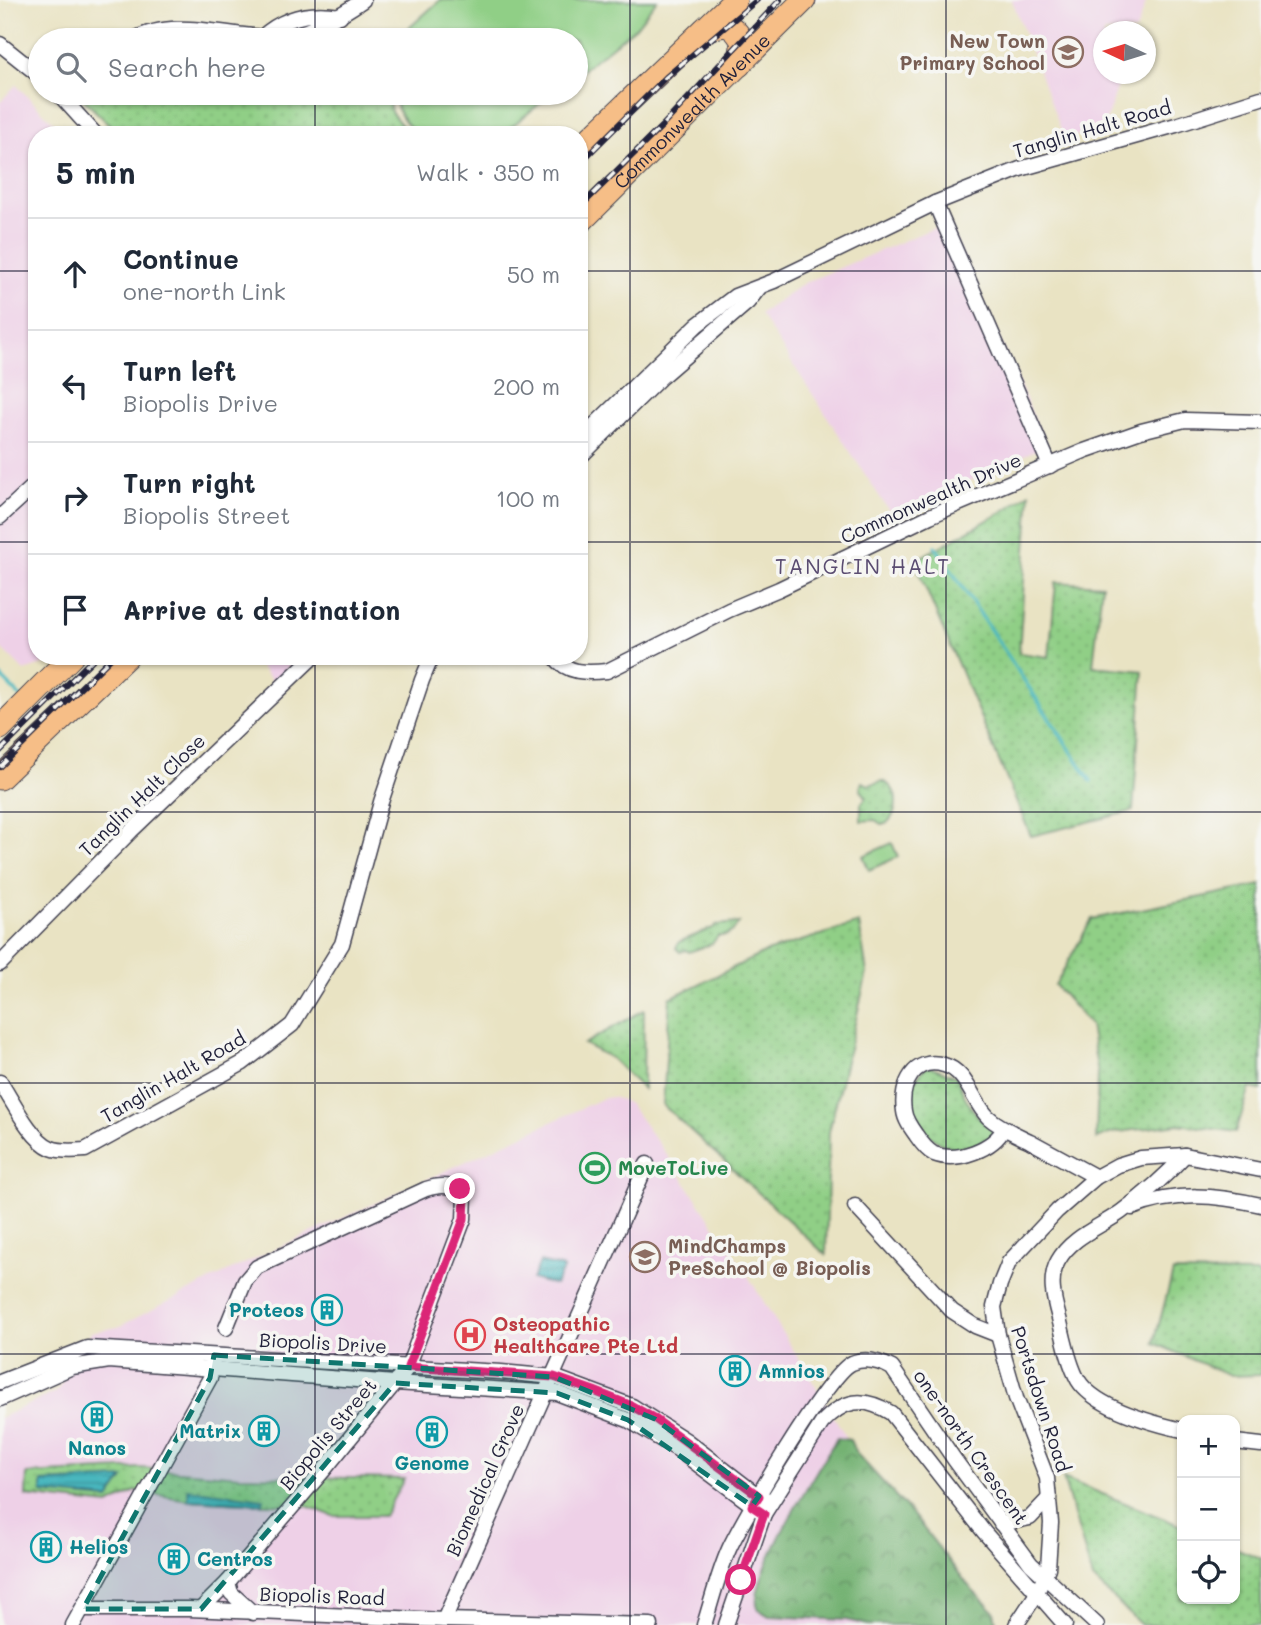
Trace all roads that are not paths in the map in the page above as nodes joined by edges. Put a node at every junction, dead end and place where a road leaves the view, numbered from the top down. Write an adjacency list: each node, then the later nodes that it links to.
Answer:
1 (363, 0): 4 (street)
2 (735, 0): 5 (main road)
3 (804, 0): 7 (main road, Commonwealth Avenue)
4 (313, 28)
5 (704, 30): 7 (main road); 12 (main road)
6 (0, 44): 8 (street)
7 (739, 65): 14 (main road, Commonwealth Avenue)
8 (28, 66)
9 (1261, 98): 13 (street, Tanglin Halt Road)
10 (74, 105): 11 (street)
11 (89, 126)
12 (588, 140)
13 (935, 202): 15 (street, Tanglin Halt Road); 19 (street)
14 (588, 214)
15 (760, 287): 17 (street, Tanglin Halt Road); 18 (street, Tanglin Halt Road)
16 (1261, 422): 19 (street, Commonwealth Drive)
17 (588, 431)
18 (588, 449)
19 (1050, 466): 26 (street, Commonwealth Drive)
20 (28, 491): 21 (street)
21 (0, 517)
22 (63, 665): 27 (main road)
23 (118, 665): 28 (main road)
24 (305, 665): 29 (street, Tanglin Halt Close)
25 (429, 665): 30 (street, Tanglin Halt Road)
26 (562, 665)
27 (0, 728)
28 (0, 778)
29 (0, 964)
30 (0, 1082)
31 (1004, 1128): 31 (street); 35 (street)
32 (1185, 1156): 34 (street, Portsdown Road); 35 (street, Portsdown Road); 38 (street)
33 (647, 1164): 43 (street, Biomedical Grove)
34 (1261, 1170)
35 (1096, 1177): 40 (street, Portsdown Road)
36 (855, 1206): 40 (street)
37 (1261, 1206): 38 (street)
38 (1121, 1212): 49 (street)
39 (226, 1328): 42 (street, Biopolis Street)
40 (998, 1335): 52 (street, Portsdown Road)
41 (213, 1362): 42 (street, Biopolis Drive); 44 (street); 45 (street, Biopolis Drive); 47 (street); 58 (street)
42 (408, 1367): 43 (street, Biopolis Drive); 45 (street, Biopolis Street)
43 (554, 1377): 46 (street, Biomedical Grove); 53 (street, Biopolis Drive)
44 (0, 1382)
45 (395, 1384): 46 (street, Biopolis Drive); 56 (street, Biopolis Street)
46 (546, 1392): 53 (street, Biopolis Drive); 61 (street, Biomedical Grove)
47 (0, 1399)
48 (815, 1419): 53 (street); 54 (street, one-north Crescent); 57 (street, one-north Crescent)
49 (1177, 1428)
50 (1240, 1443): 51 (street)
51 (1261, 1445)
52 (1049, 1499): 54 (street); 55 (street, Portsdown Road)
53 (761, 1505): 64 (street); 65 (street)
54 (1001, 1524): 55 (street, one-north Crescent)
55 (1045, 1577): 57 (street, Portsdown Road); 68 (street, one-north Crescent)
56 (228, 1582): 59 (street, Biopolis Street); 60 (street)
57 (1036, 1595): 66 (street, Portsdown Road); 67 (street, one-north Crescent)
58 (83, 1609): 59 (street); 62 (street)
59 (201, 1609): 60 (street, Biopolis Road)
60 (253, 1613): 61 (street, Biopolis Road)
61 (444, 1620): 63 (street, Biopolis Road)
62 (73, 1625)
63 (651, 1625)
64 (704, 1625)
65 (726, 1625)
66 (1016, 1625)
67 (1065, 1625)
68 (1097, 1625)

